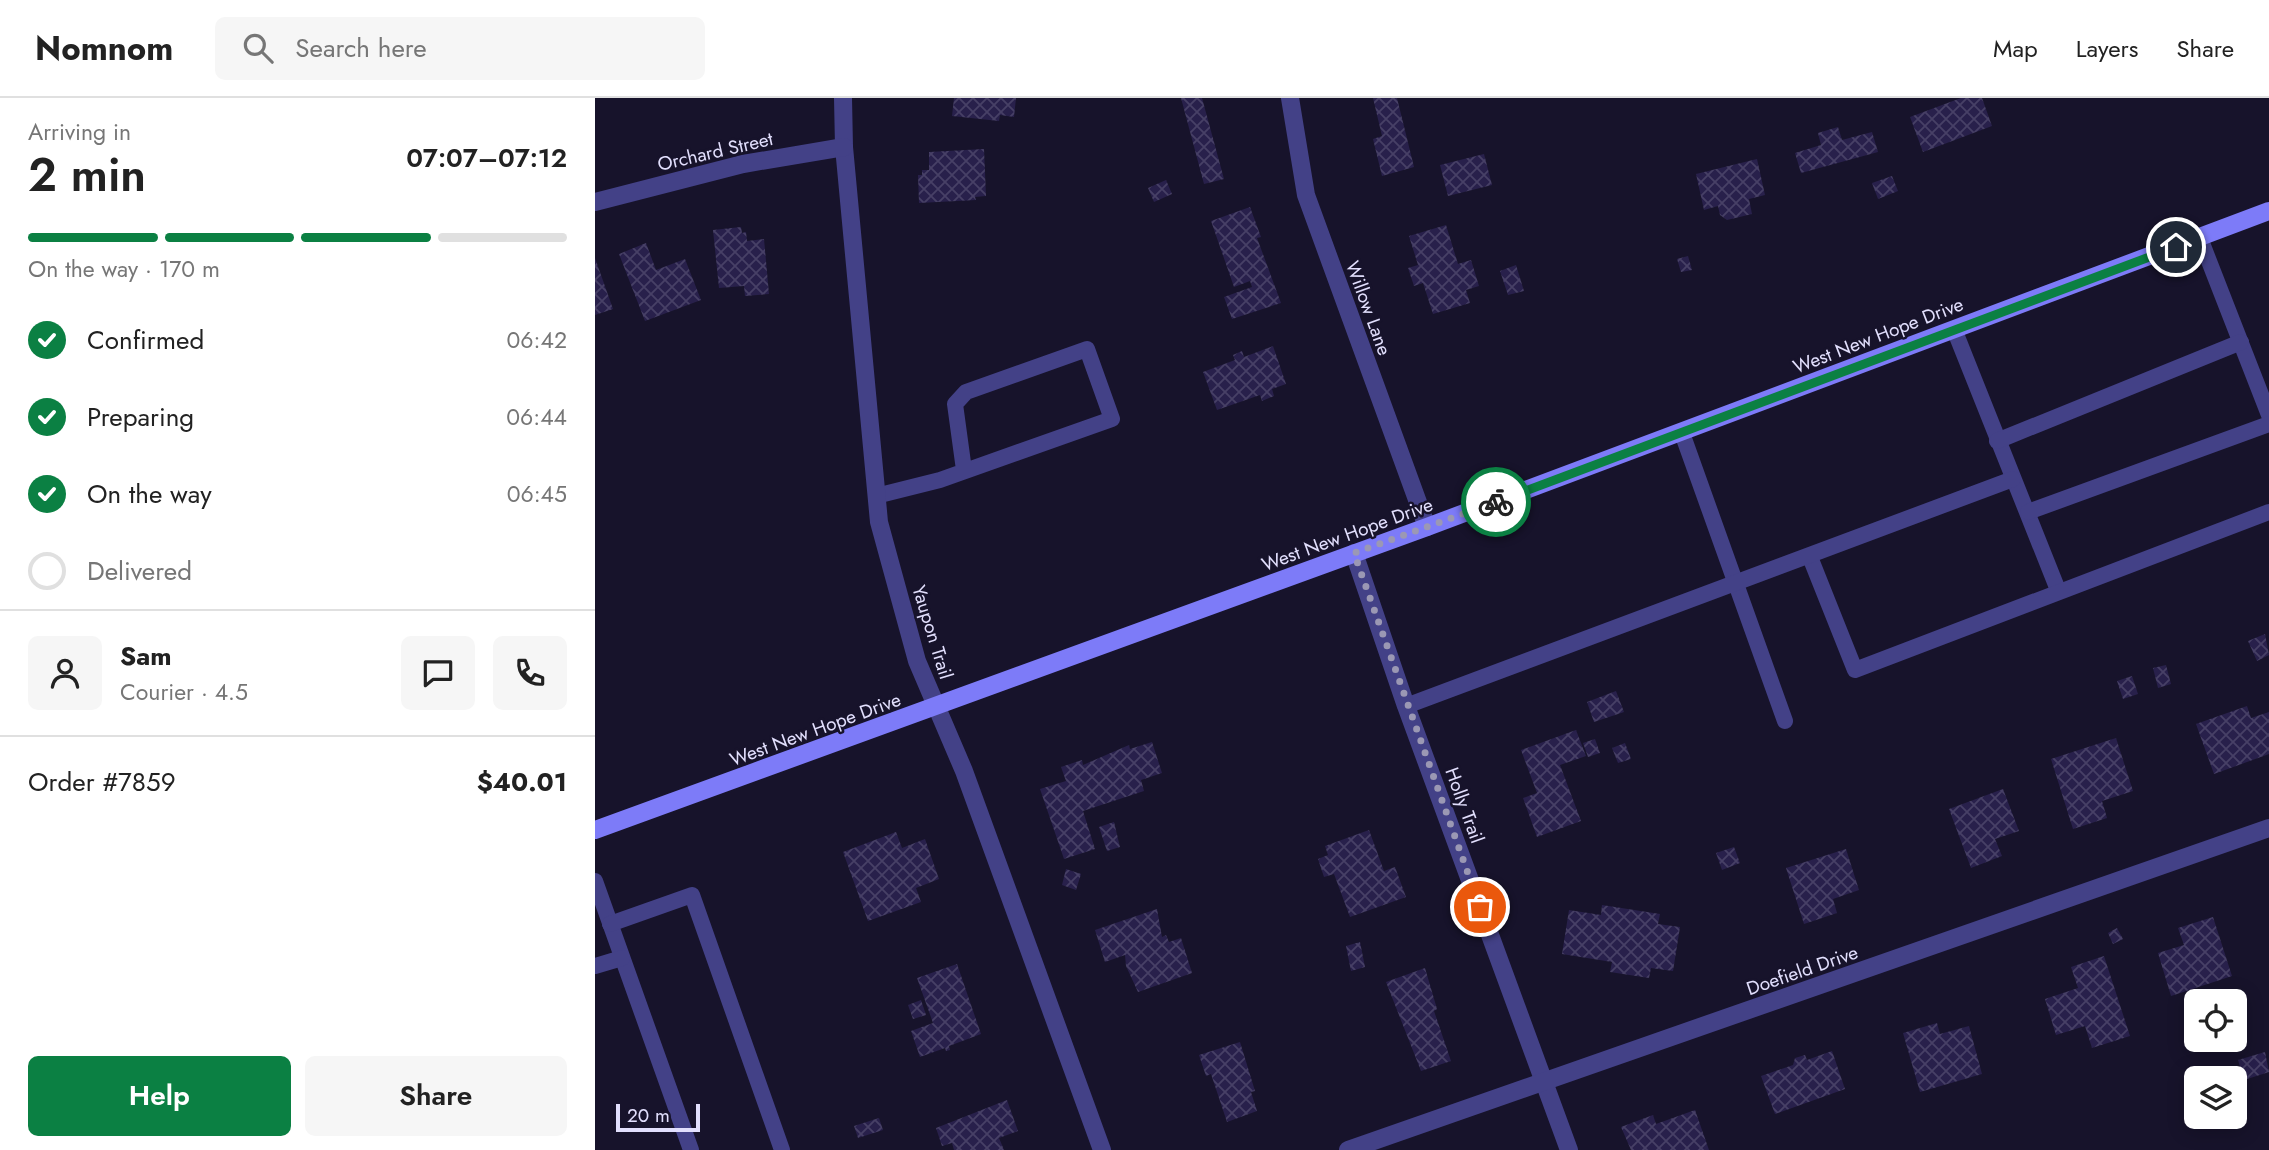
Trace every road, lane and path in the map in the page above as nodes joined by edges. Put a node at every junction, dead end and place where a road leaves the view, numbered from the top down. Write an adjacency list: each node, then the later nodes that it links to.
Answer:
1 (843, 98): 3 (street, Yaupon Trail)
2 (1290, 98): 18 (street, Willow Lane)
3 (844, 147): 4 (street, Orchard Street); 15 (street, Yaupon Trail)
4 (595, 202)
5 (2269, 211): 6 (main road, West New Hope Drive)
6 (2200, 238): 7 (main road, West New Hope Drive); 8 (lane)
7 (1954, 329): 11 (main road, West New Hope Drive); 12 (lane)
8 (2241, 342): 9 (lane); 12 (lane)
9 (2269, 415)
10 (2269, 424): 16 (lane)
11 (1682, 433): 18 (main road, West New Hope Drive); 21 (lane)
12 (1997, 441): 14 (lane)
13 (964, 470): 13 (lane); 15 (lane)
14 (2013, 479): 16 (lane); 20 (lane)
15 (876, 496): 24 (street, Yaupon Trail)
16 (2028, 512): 22 (lane)
17 (2269, 512): 22 (lane)
18 (1427, 527): 19 (main road, West New Hope Drive)
19 (1354, 553): 23 (street, Holly Trail); 24 (main road, West New Hope Drive)
20 (1810, 557): 21 (lane); 22 (lane)
21 (1737, 585): 23 (lane); 25 (lane)
22 (2058, 590)
23 (1406, 706): 32 (street, Holly Trail)
24 (936, 708): 27 (main road, West New Hope Drive); 35 (street, Yaupon Trail)
25 (1785, 722)
26 (2269, 828): 32 (street, Doefield Drive)
27 (595, 830)
28 (595, 881): 29 (lane)
29 (610, 924): 30 (lane); 34 (lane)
30 (622, 958): 31 (lane); 33 (lane)
31 (595, 966)
32 (1544, 1082): 36 (street, Doefield Drive); 37 (street, Holly Trail)
33 (691, 1150)
34 (782, 1150)
35 (1102, 1150)
36 (1348, 1150)
37 (1569, 1150)

